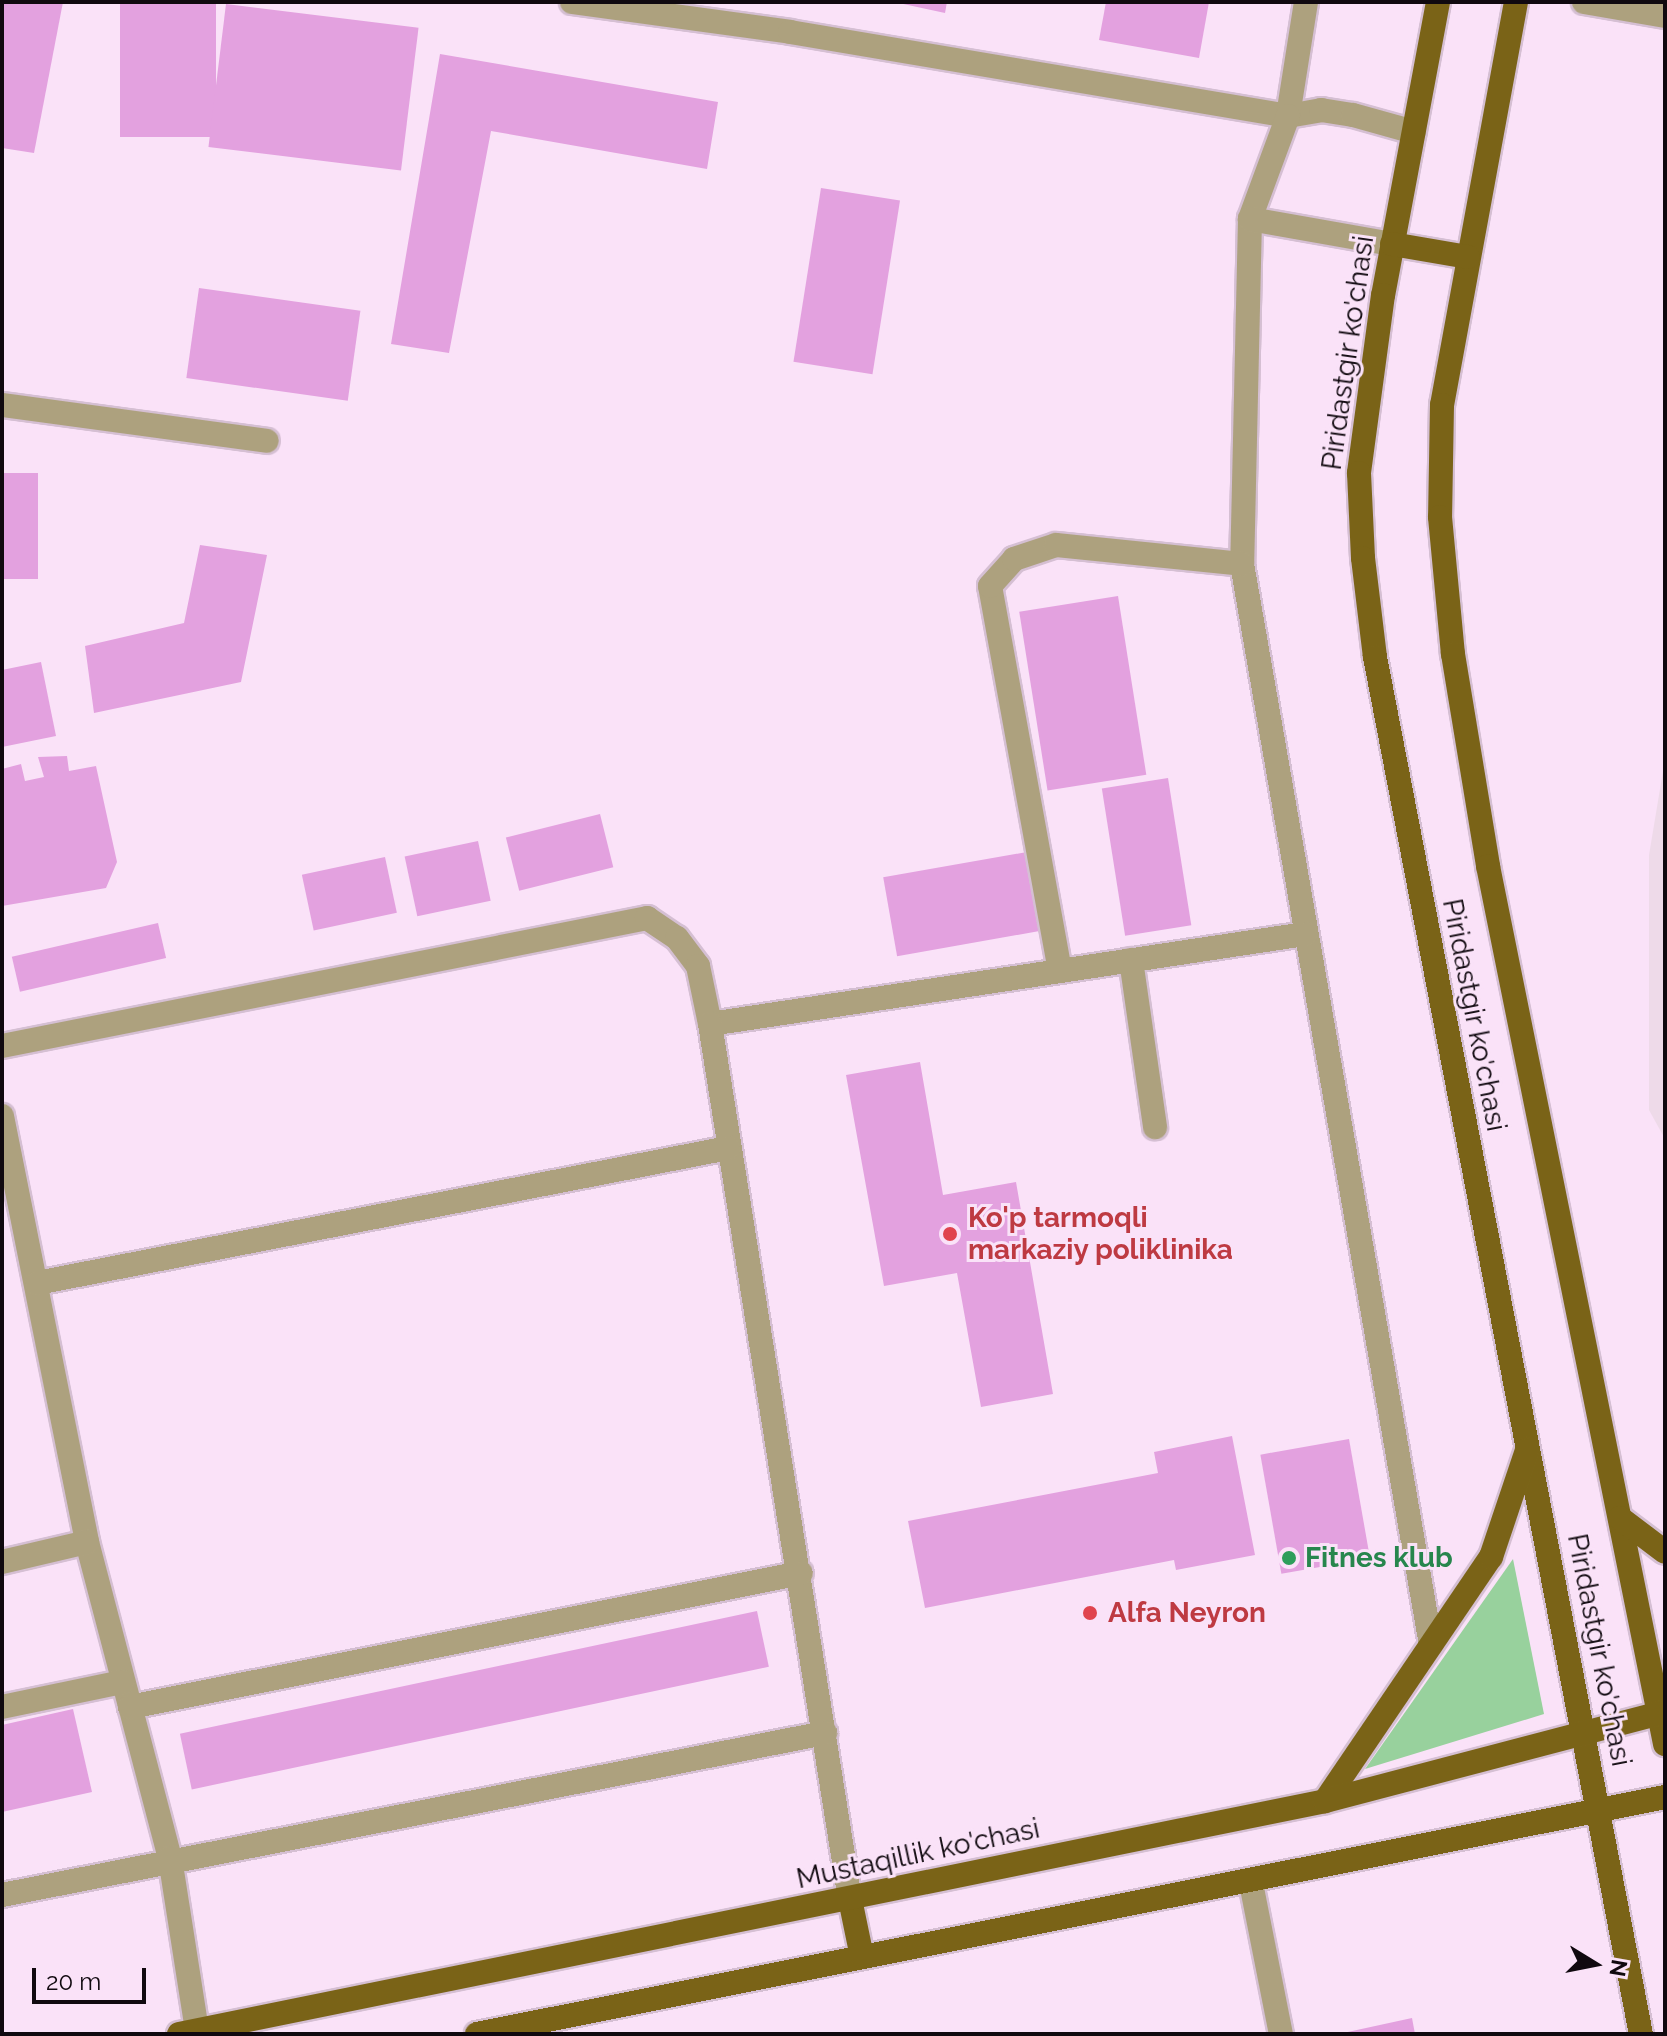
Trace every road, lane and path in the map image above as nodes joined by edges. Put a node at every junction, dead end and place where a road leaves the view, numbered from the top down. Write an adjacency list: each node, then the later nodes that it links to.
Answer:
1 (572, 2): 6 (lane)
2 (1306, 2): 8 (lane)
3 (1438, 2): 9 (main road, Piridastgir ko'chasi)
4 (1516, 2): 12 (main road, Piridastgir ko'chasi)
5 (1584, 2): 7 (lane)
6 (671, 8): 8 (lane)
7 (1665, 16)
8 (1288, 116): 9 (lane); 10 (lane)
9 (1414, 132): 11 (main road, Piridastgir ko'chasi)
10 (1250, 219): 11 (lane); 15 (lane)
11 (1392, 244): 12 (main road); 25 (main road, Piridastgir ko'chasi)
12 (1468, 257): 26 (main road, Piridastgir ko'chasi)
13 (2, 405): 14 (lane)
14 (267, 441)
15 (1242, 564): 16 (lane); 18 (lane)
16 (1305, 934): 17 (lane); 31 (lane)
17 (1131, 960): 18 (lane); 22 (lane)
18 (1060, 971): 19 (lane)
19 (710, 1024): 20 (lane); 23 (lane)
20 (2, 1046)
21 (2, 1116): 24 (lane)
22 (1155, 1127)
23 (728, 1148): 24 (lane); 30 (lane)
24 (37, 1283): 27 (lane)
25 (1528, 1448): 31 (main road); 37 (main road, Piridastgir ko'chasi)
26 (1620, 1518): 28 (main road); 35 (main road, Piridastgir ko'chasi)
27 (87, 1542): 29 (lane); 32 (lane)
28 (1665, 1552)
29 (2, 1562)
30 (801, 1573): 34 (lane); 36 (lane)
31 (1431, 1645): 40 (main road)
32 (122, 1682): 33 (lane); 34 (lane)
33 (2, 1707)
34 (130, 1707): 42 (lane)
35 (1662, 1713): 37 (main road, Mustaqillik ko'chasi); 38 (main road, Piridastgir ko'chasi)
36 (825, 1733): 42 (lane); 45 (lane)
37 (1587, 1733): 40 (main road, Mustaqillik ko'chasi); 41 (main road, Piridastgir ko'chasi)
38 (1665, 1744)
39 (1665, 1797): 41 (main road)
40 (1325, 1801): 45 (main road, Mustaqillik ko'chasi)
41 (1600, 1812): 43 (main road); 50 (main road, Piridastgir ko'chasi)
42 (170, 1858): 44 (lane); 47 (lane)
43 (1251, 1883): 46 (main road); 49 (lane)
44 (2, 1895)
45 (850, 1899): 46 (main road); 47 (main road, Mustaqillik ko'chasi)
46 (862, 1957): 48 (main road)
47 (188, 2032)
48 (477, 2034)
49 (1281, 2034)
50 (1641, 2034)

